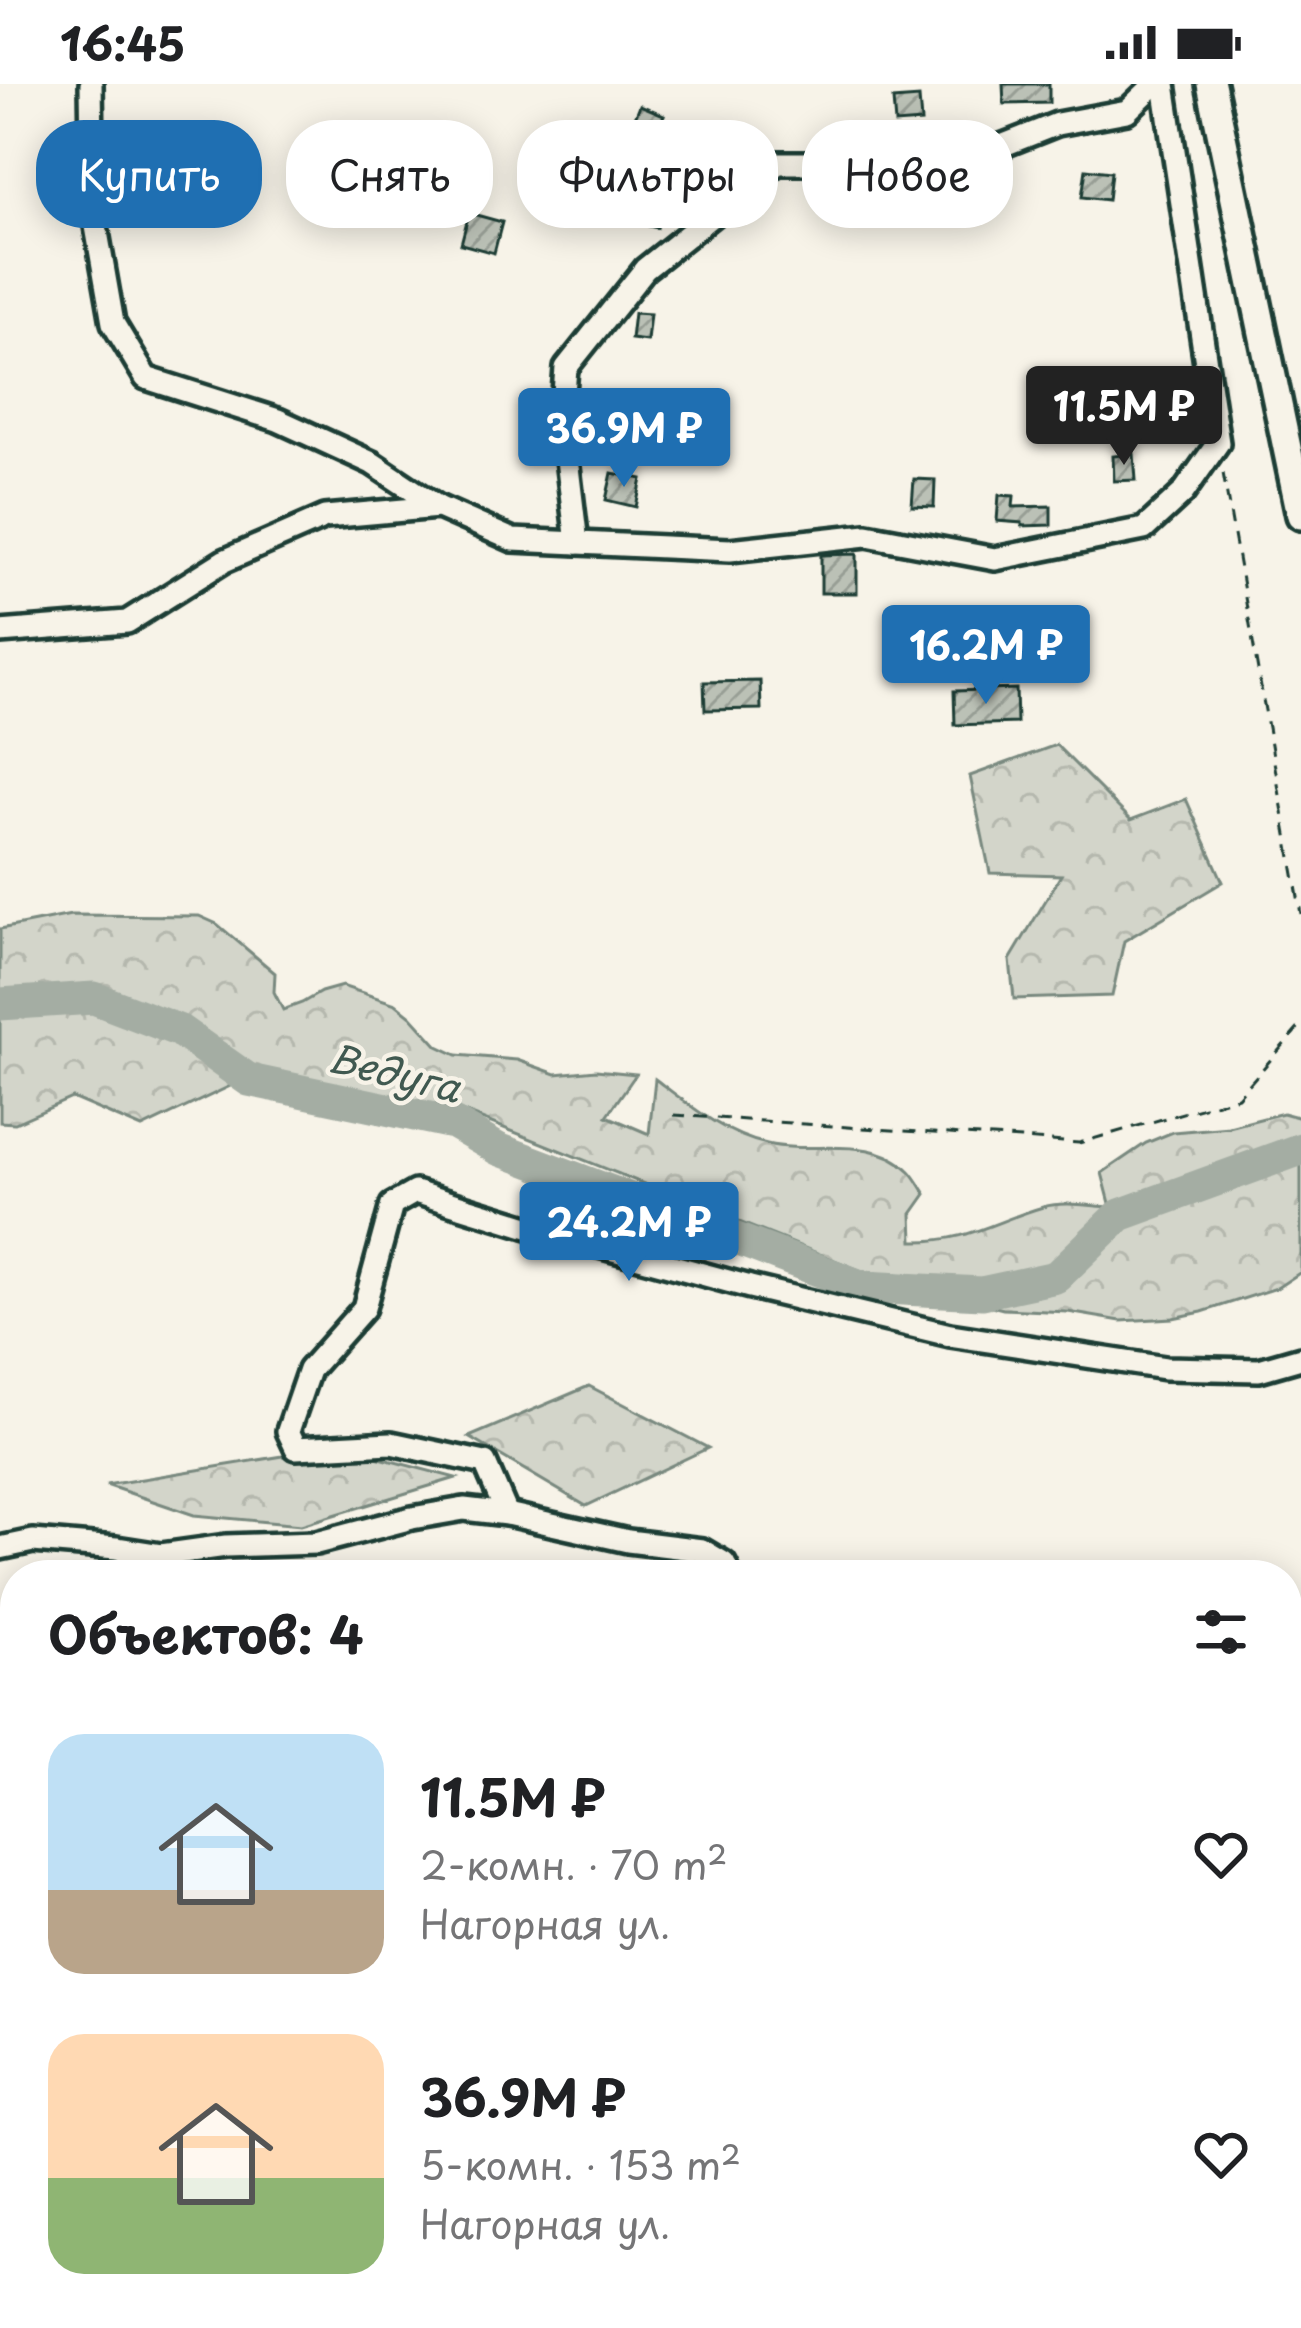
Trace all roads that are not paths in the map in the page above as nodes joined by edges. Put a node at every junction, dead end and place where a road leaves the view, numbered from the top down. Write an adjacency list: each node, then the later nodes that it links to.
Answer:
1 (91, 84): 4 (street)
2 (1160, 84): 6 (street); 6 (street)
3 (1211, 84): 5 (main road)
4 (437, 508): 6 (street); 7 (street)
5 (1301, 515)
6 (577, 543)
7 (0, 632)
8 (1301, 1358): 9 (street)
9 (507, 1514): 10 (street); 11 (street)
10 (0, 1548)
11 (718, 1560)

